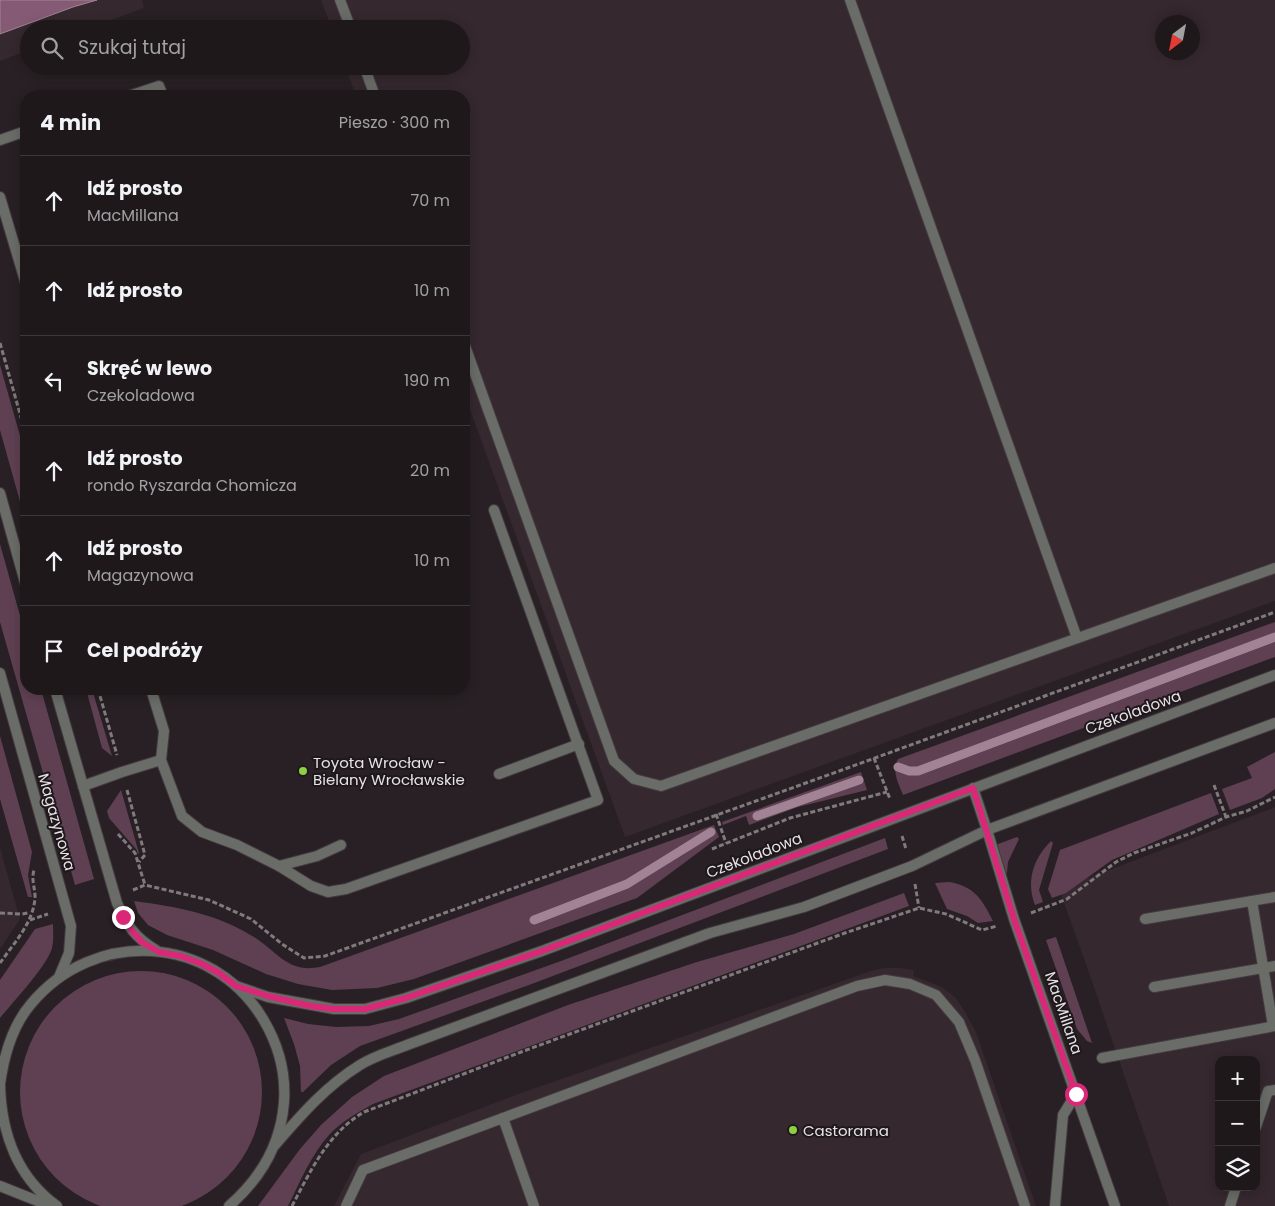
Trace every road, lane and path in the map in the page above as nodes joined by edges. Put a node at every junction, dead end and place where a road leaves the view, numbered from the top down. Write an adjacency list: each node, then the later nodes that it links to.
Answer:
1 (340, 0): 3 (street)
2 (850, 0): 20 (street)
3 (348, 20)
4 (367, 75): 7 (street)
5 (147, 90): 6 (street)
6 (161, 90)
7 (373, 90)
8 (20, 133): 9 (street)
9 (0, 140)
10 (0, 197): 11 (street)
11 (20, 264)
12 (0, 343): 14 (path)
13 (470, 360): 20 (street)
14 (20, 414)
15 (0, 494): 17 (street)
16 (494, 510): 26 (street)
17 (20, 565)
18 (1275, 568): 20 (street)
19 (1275, 612): 34 (path)
20 (1077, 638)
21 (0, 673): 37 (street, Magazynowa)
22 (1275, 676): 31 (street, Czekoladowa)
23 (57, 695): 30 (street)
24 (153, 695): 27 (street)
25 (1275, 723): 36 (street)
26 (579, 744): 28 (street); 42 (street)
27 (161, 760): 30 (street); 42 (street)
28 (499, 774)
29 (1214, 785): 35 (path)
30 (83, 786): 52 (street)
31 (973, 788): 36 (street, MacMillana); 57 (street, Czekoladowa)
32 (887, 792): 38 (path)
33 (1275, 797): 35 (path)
34 (716, 814): 38 (path); 43 (path)
35 (1226, 818): 47 (path)
36 (987, 830): 65 (street, MacMillana); 68 (street)
37 (48, 843): 53 (path); 56 (street, Magazynowa)
38 (726, 843): 40 (path)
39 (341, 844): 42 (street)
40 (712, 849)
41 (139, 862): 43 (path)
42 (279, 866)
43 (146, 885): 44 (path)
44 (129, 891)
45 (1275, 897): 46 (street)
46 (1252, 901): 50 (street); 55 (street)
47 (1036, 911)
48 (0, 913): 49 (path)
49 (28, 913)
50 (1145, 919)
51 (996, 926): 74 (path)
52 (159, 952): 56 (street); 57 (street)
53 (0, 963)
54 (1275, 966): 55 (street)
55 (1263, 968): 58 (street); 60 (street)
56 (58, 978): 59 (street)
57 (236, 986): 68 (street)
58 (1154, 987)
59 (19, 1021): 61 (street); 63 (street)
60 (1274, 1026): 62 (street)
61 (0, 1046)
62 (1102, 1058)
63 (0, 1084): 72 (street)
64 (1275, 1090): 66 (street)
65 (1076, 1094): 78 (street); 79 (street, MacMillana)
66 (1260, 1115)
67 (503, 1118): 75 (street); 76 (street); 77 (street)
68 (275, 1145): 73 (street)
69 (0, 1186): 71 (street)
70 (1235, 1191): 80 (street)
71 (50, 1206)
72 (57, 1206)
73 (229, 1206)
74 (292, 1206)
75 (346, 1206)
76 (534, 1206)
77 (1024, 1206)
78 (1055, 1206)
79 (1115, 1206)
80 (1230, 1206)

